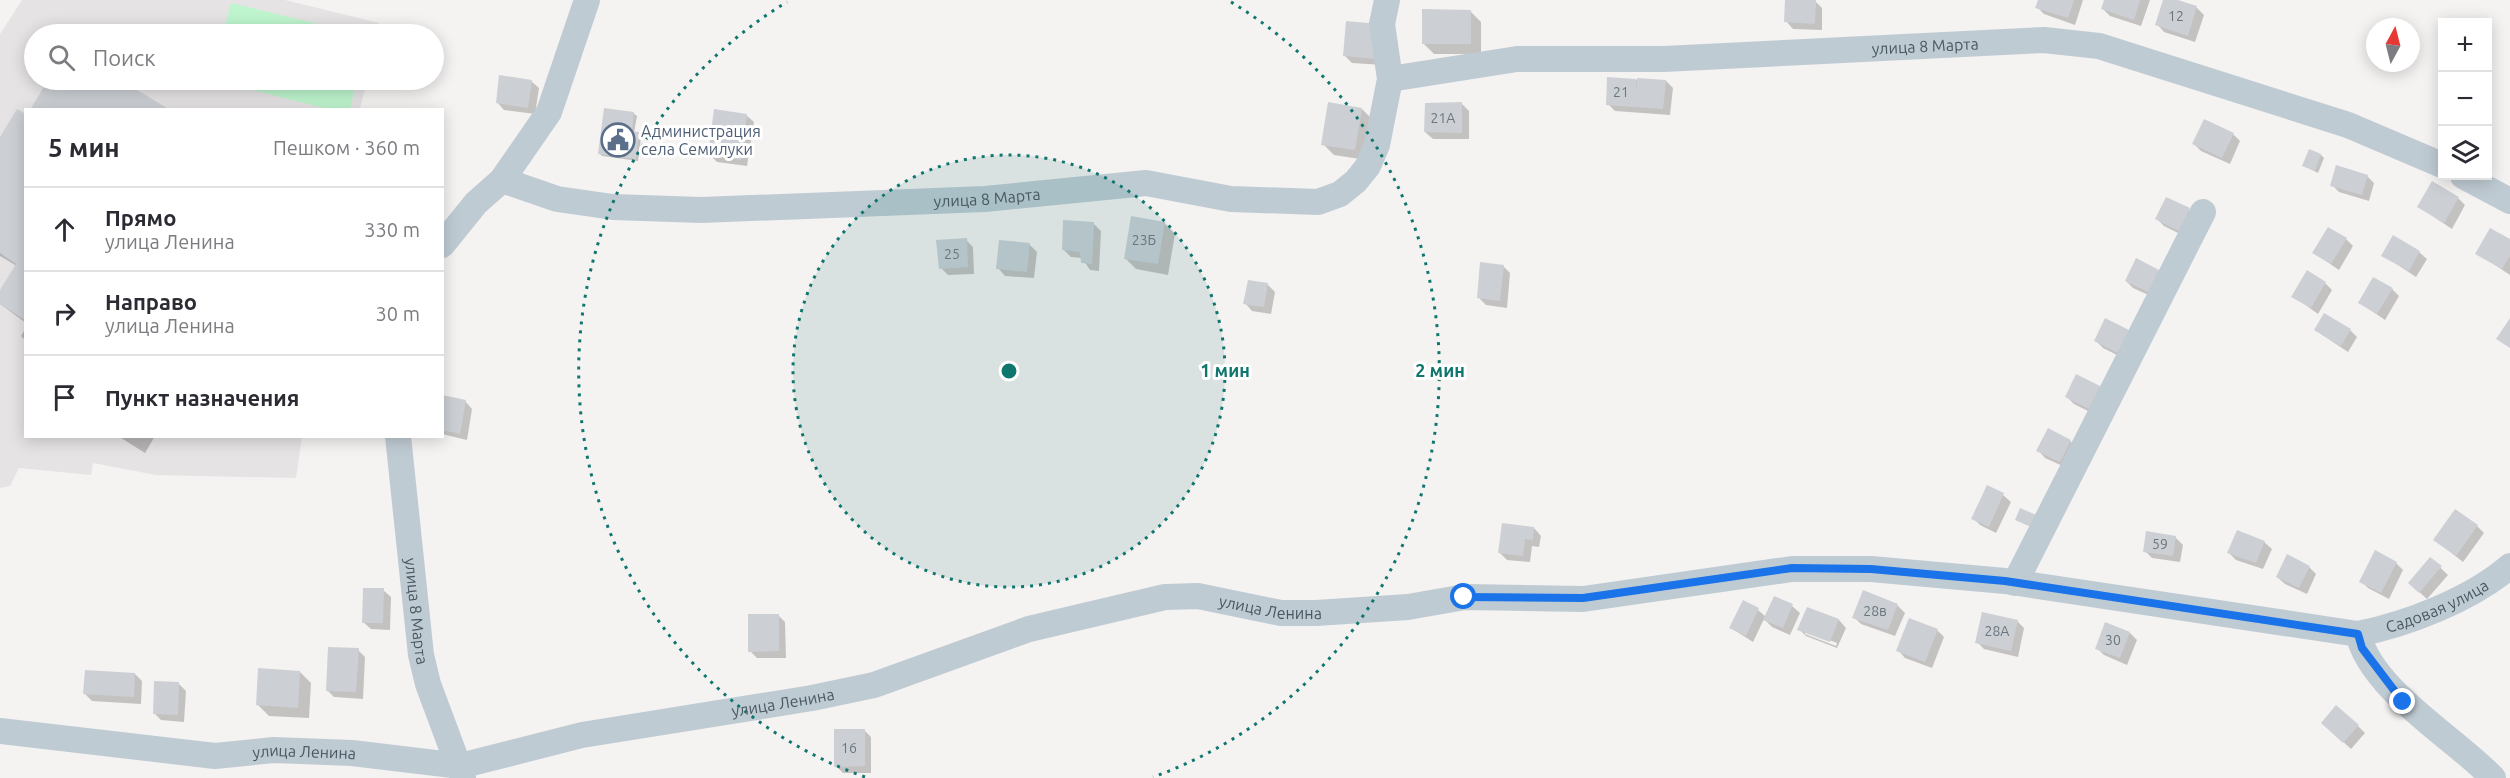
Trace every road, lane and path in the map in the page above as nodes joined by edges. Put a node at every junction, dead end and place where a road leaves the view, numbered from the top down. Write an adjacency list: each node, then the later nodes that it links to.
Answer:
1 (587, 0): 5 (street)
2 (1387, 0): 3 (street, улица 8 Марта)
3 (1390, 79): 4 (street, улица 8 Марта); 5 (street, улица 8 Марта)
4 (2438, 163)
5 (502, 180): 9 (street)
6 (2471, 180): 7 (street)
7 (2510, 201)
8 (2203, 212): 12 (street)
9 (444, 243)
10 (398, 438): 15 (street, улица 8 Марта)
11 (2510, 566): 13 (street, Садовая улица)
12 (2015, 583): 13 (street, улица Ленина); 15 (street, улица Ленина)
13 (2358, 634): 16 (street)
14 (0, 731): 15 (street, улица Ленина)
15 (462, 772)
16 (2493, 778)

